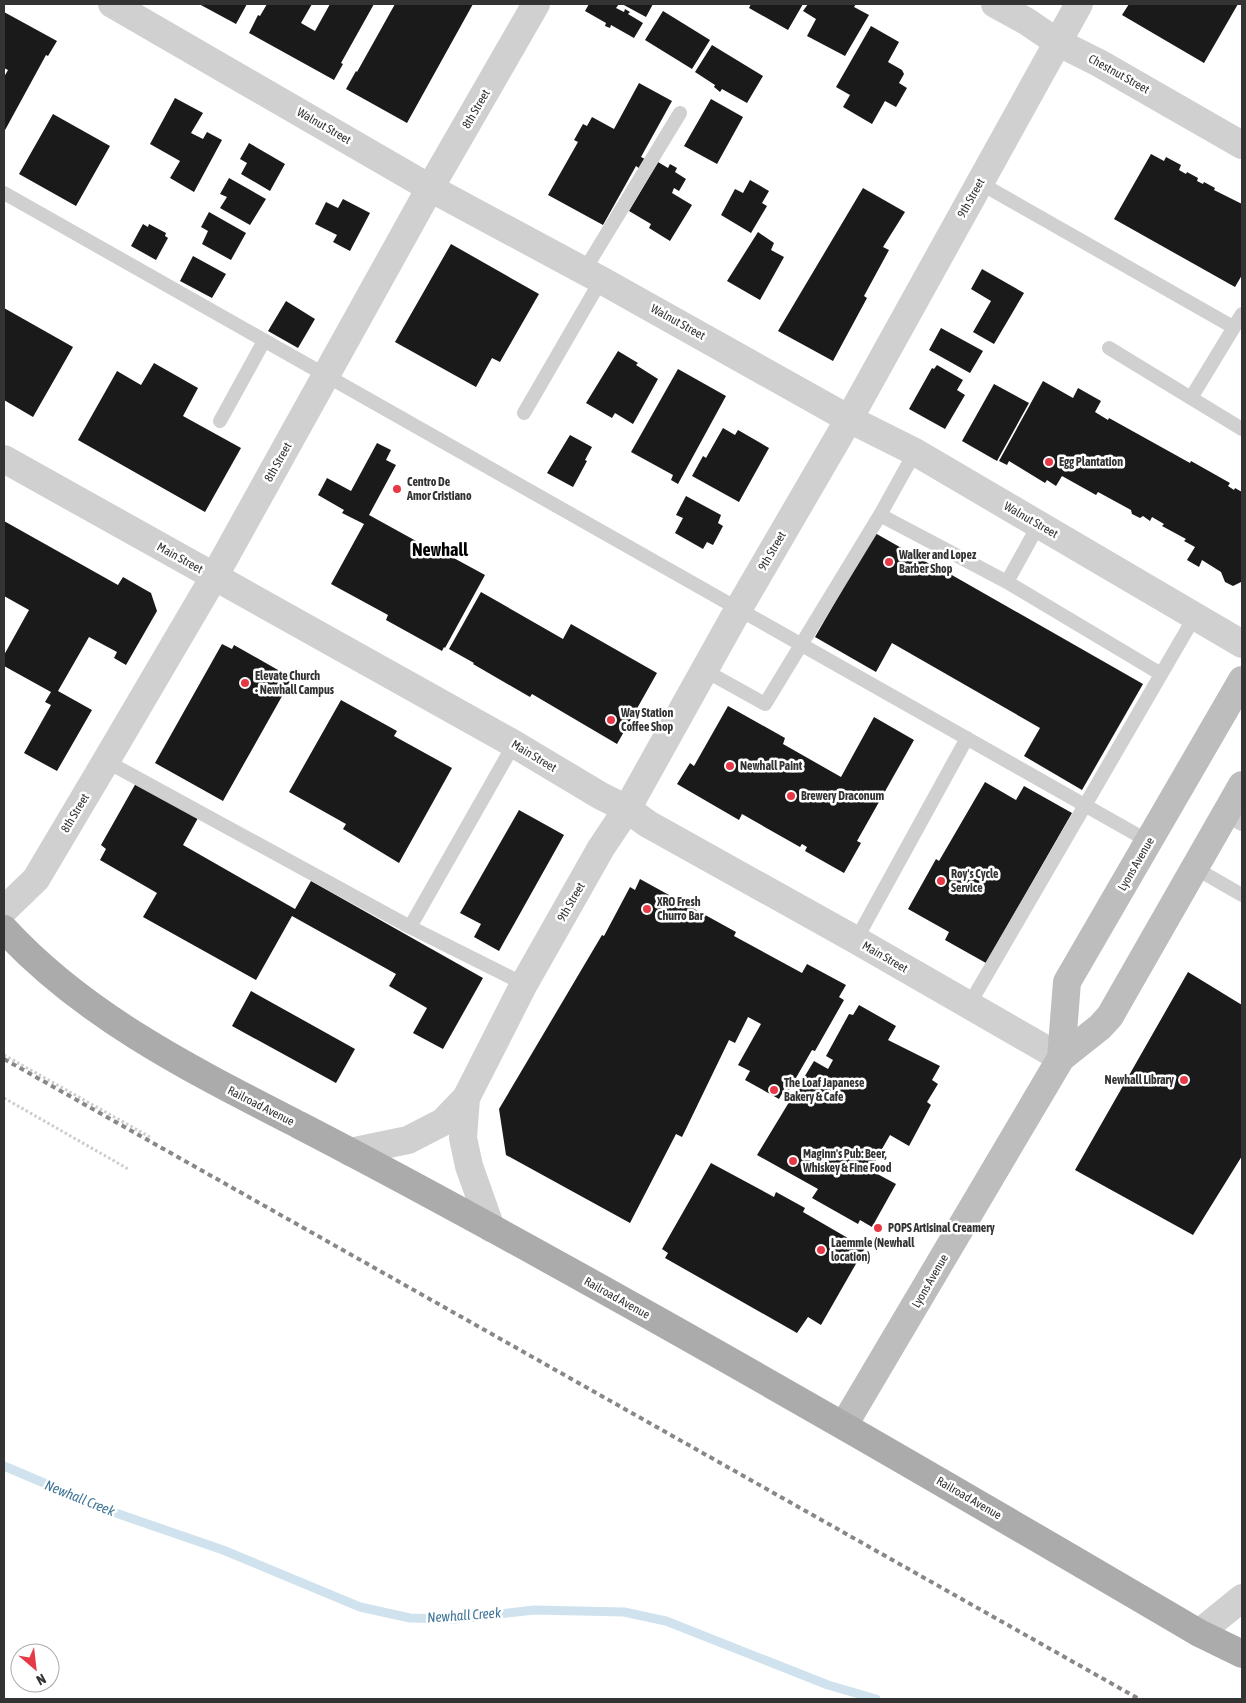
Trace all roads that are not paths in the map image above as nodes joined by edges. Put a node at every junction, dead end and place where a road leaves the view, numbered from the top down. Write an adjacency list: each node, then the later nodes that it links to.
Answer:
1 (112, 4): 9 (street, Walnut Street)
2 (995, 4): 5 (street, Chestnut Street)
3 (1079, 4): 5 (street, 9th Street)
4 (533, 5): 9 (street, 8th Street)
5 (1057, 42): 7 (street, Chestnut Street); 8 (street, 9th Street)
6 (680, 112): 11 (lane)
7 (1242, 145)
8 (980, 183): 13 (lane); 19 (street, 9th Street)
9 (430, 188): 11 (street, Walnut Street); 16 (street, 8th Street)
10 (4, 193): 14 (lane)
11 (593, 275): 18 (lane); 19 (street, Walnut Street)
12 (1242, 314): 13 (lane)
13 (1233, 327): 17 (lane)
14 (264, 341): 16 (lane); 20 (lane)
15 (1109, 348): 17 (lane)
16 (326, 376): 26 (street, 8th Street); 28 (lane)
17 (1190, 398): 21 (lane)
18 (524, 413)
19 (849, 419): 22 (street, Walnut Street); 28 (street, 9th Street)
20 (220, 420)
21 (1242, 430)
22 (915, 452): 24 (lane); 25 (street, Walnut Street)
23 (4, 459): 26 (street, Main Street)
24 (880, 515): 27 (lane); 30 (lane)
25 (1039, 524): 27 (lane); 29 (street, Walnut Street)
26 (214, 577): 36 (street, Main Street); 37 (street, 8th Street)
27 (1007, 582): 33 (lane)
28 (739, 608): 30 (lane); 32 (street, 9th Street)
29 (1195, 616): 31 (street, Walnut Street); 33 (lane)
30 (802, 644): 32 (lane); 35 (lane)
31 (1242, 644)
32 (704, 670): 40 (street, 9th Street)
33 (1161, 674): 39 (lane)
34 (1242, 680): 42 (main road, Lyons Avenue)
35 (967, 738): 39 (lane); 48 (lane)
36 (514, 744): 40 (street, Main Street); 46 (lane)
37 (106, 761): 45 (street, 8th Street); 46 (lane)
38 (1242, 785): 41 (main road, Lyons Avenue)
39 (1086, 806): 42 (lane); 50 (lane)
40 (627, 809): 48 (street, Main Street); 49 (street, 9th Street)
41 (1234, 819): 43 (main road, Lyons Avenue)
42 (1148, 841): 51 (main road, Lyons Avenue)
43 (1195, 868): 44 (lane); 51 (main road, Lyons Avenue)
44 (1242, 895)
45 (4, 910)
46 (410, 927): 49 (lane)
47 (4, 929): 53 (main road, Railroad Avenue)
48 (856, 940): 50 (street, Main Street)
49 (524, 984): 52 (street, 9th Street)
50 (969, 1005): 51 (street, Main Street)
51 (1061, 1058): 55 (main road, Lyons Avenue)
52 (466, 1098): 53 (street, 9th Street); 54 (street, 9th Street)
53 (350, 1152): 54 (main road, Railroad Avenue)
54 (491, 1228): 55 (main road, Railroad Avenue)
55 (844, 1425): 57 (main road, Railroad Avenue)
56 (1242, 1598): 57 (street)
57 (1199, 1633): 58 (main road, Railroad Avenue)
58 (1242, 1654)

